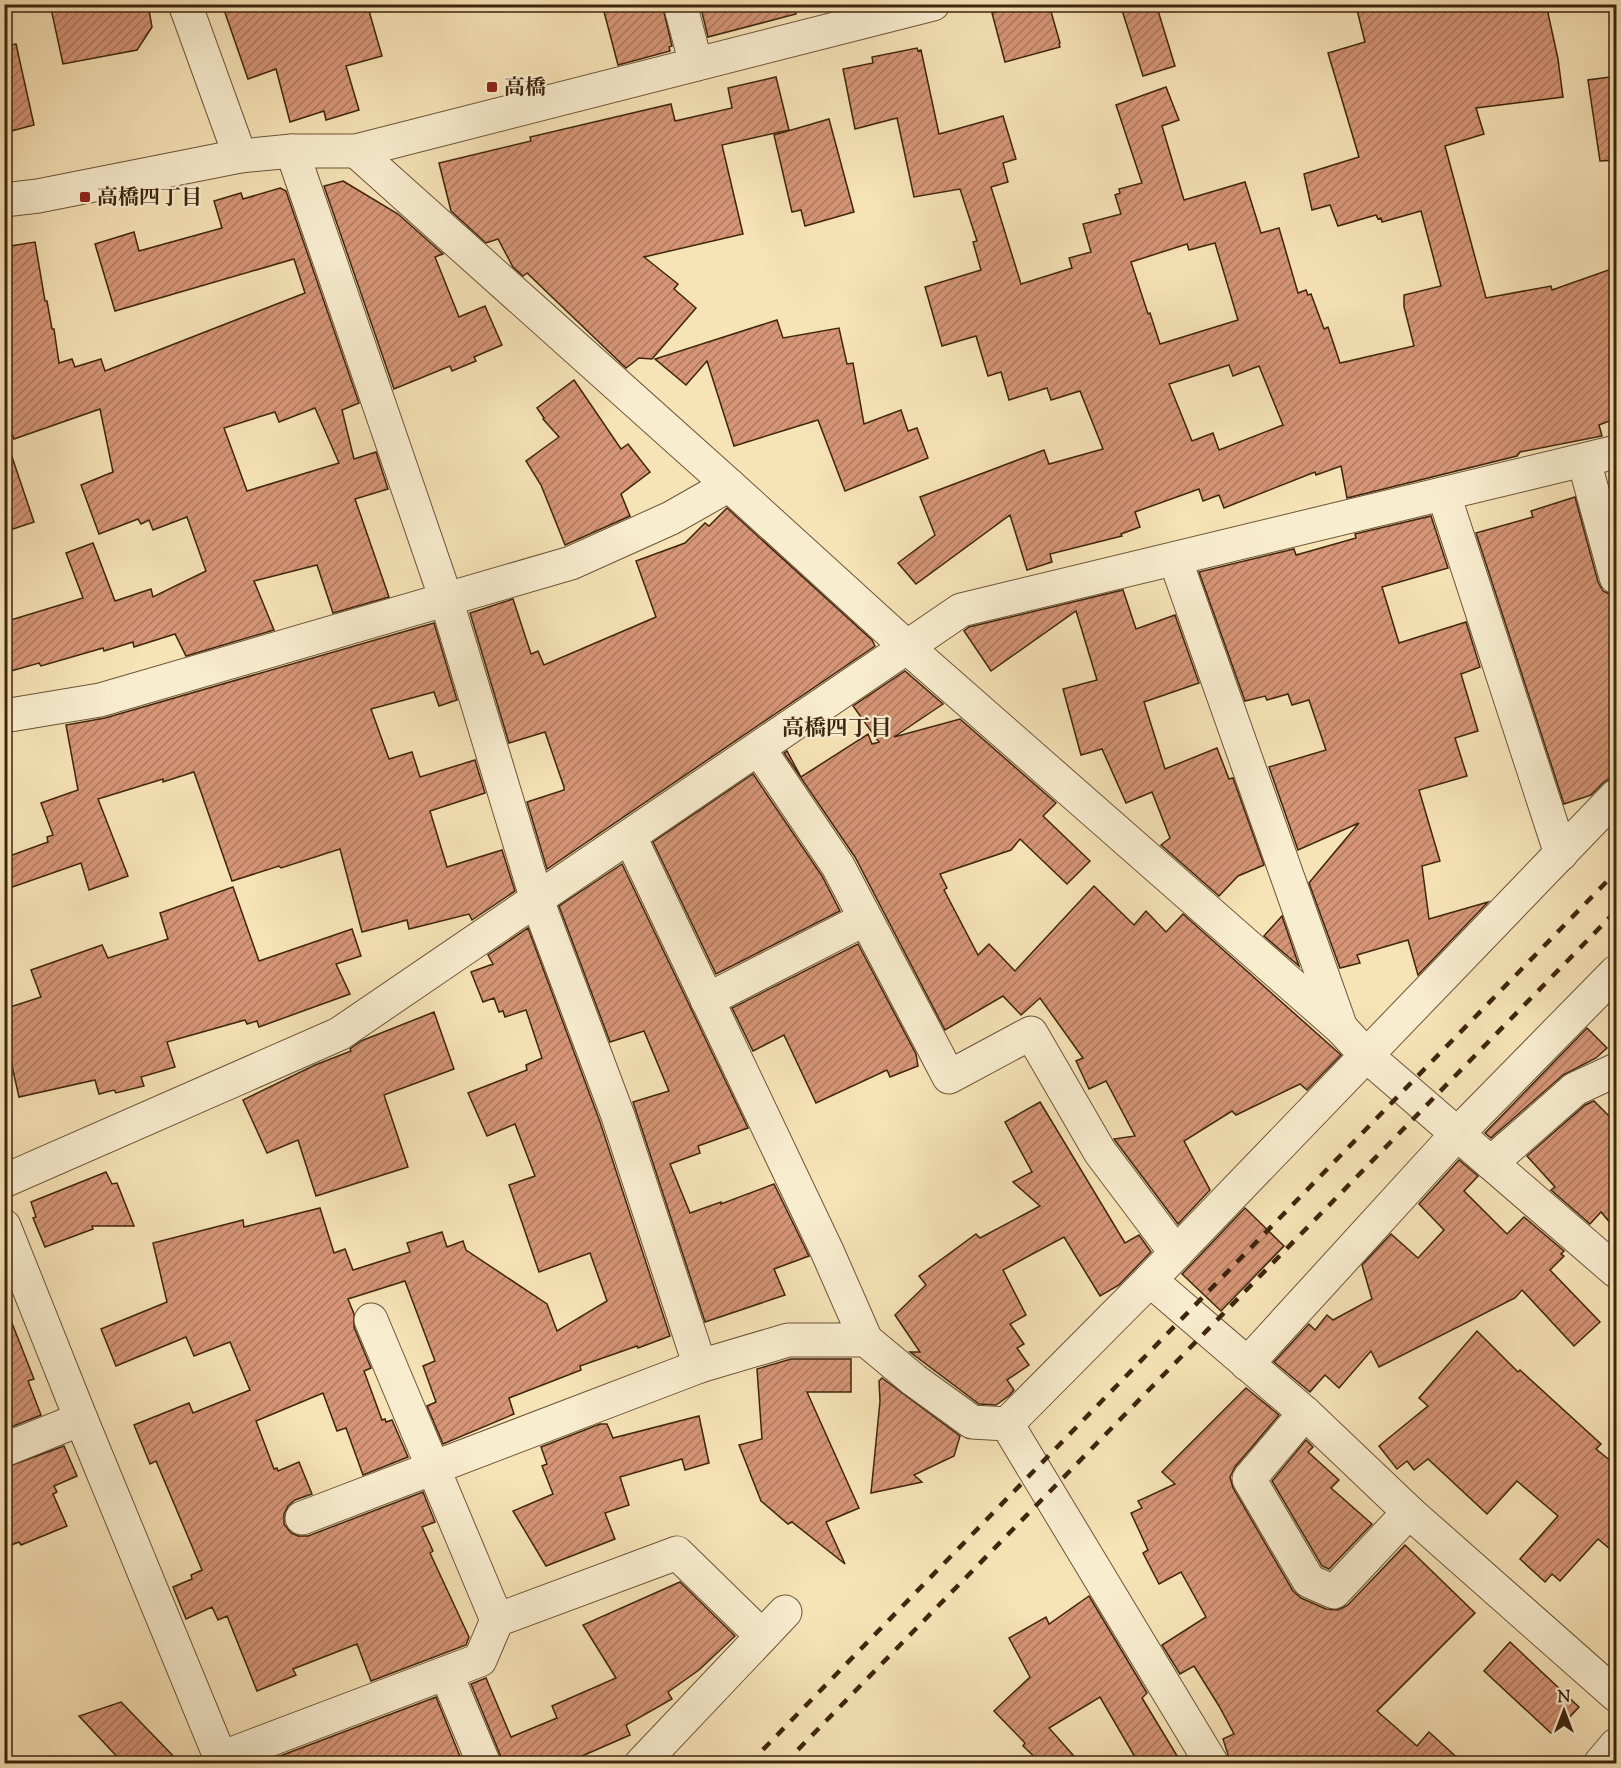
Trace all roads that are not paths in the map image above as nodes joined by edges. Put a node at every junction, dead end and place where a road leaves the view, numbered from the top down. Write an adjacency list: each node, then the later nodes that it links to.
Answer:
1 (185, 4): 8 (street)
2 (680, 4): 5 (street)
3 (933, 4): 4 (street)
4 (884, 11): 5 (street)
5 (696, 64): 7 (street)
6 (292, 151): 7 (street); 8 (street); 16 (street)
7 (356, 151): 12 (street)
8 (240, 156): 9 (street)
9 (4, 200)
10 (1617, 452): 11 (street)
11 (1584, 461): 13 (street); 15 (street)
12 (729, 485): 16 (street); 17 (street)
13 (1444, 495): 14 (street); 22 (street)
14 (1175, 559): 17 (street); 27 (street)
15 (1617, 578)
16 (446, 599): 18 (street); 23 (street)
17 (908, 648): 19 (street); 27 (street)
18 (4, 716)
19 (759, 749): 21 (street); 24 (street)
20 (1617, 796): 22 (street)
21 (630, 837): 23 (street); 26 (street)
22 (1561, 854): 28 (street)
23 (537, 900): 32 (street); 40 (street)
24 (865, 919): 26 (street); 34 (street)
25 (1617, 972): 30 (street)
26 (707, 1000): 38 (street)
27 (1341, 1028): 28 (street)
28 (1367, 1056): 30 (street); 34 (street)
29 (1617, 1070): 31 (street)
30 (1457, 1134): 31 (street); 39 (street)
31 (1491, 1163): 35 (street)
32 (4, 1181)
33 (4, 1226): 42 (street)
34 (1176, 1254): 36 (street)
35 (1617, 1271)
36 (1150, 1280): 39 (street); 43 (street)
37 (371, 1320): 45 (street)
38 (866, 1340): 40 (street); 43 (street)
39 (1247, 1364): 41 (street)
40 (700, 1366): 45 (street)
41 (1305, 1413): 46 (street); 46 (street)
42 (81, 1419): 44 (street); 54 (street)
43 (1007, 1424): 57 (street)
44 (4, 1450)
45 (433, 1466): 47 (street); 49 (street)
46 (1409, 1512): 52 (street)
47 (302, 1518)
48 (785, 1612): 50 (street)
49 (497, 1620): 50 (street); 51 (street)
50 (762, 1636): 56 (street)
51 (446, 1673): 54 (street); 55 (street)
52 (1617, 1695)
53 (1617, 1745): 58 (street)
54 (222, 1761)
55 (484, 1764)
56 (641, 1764)
57 (1212, 1764)
58 (1600, 1764)

